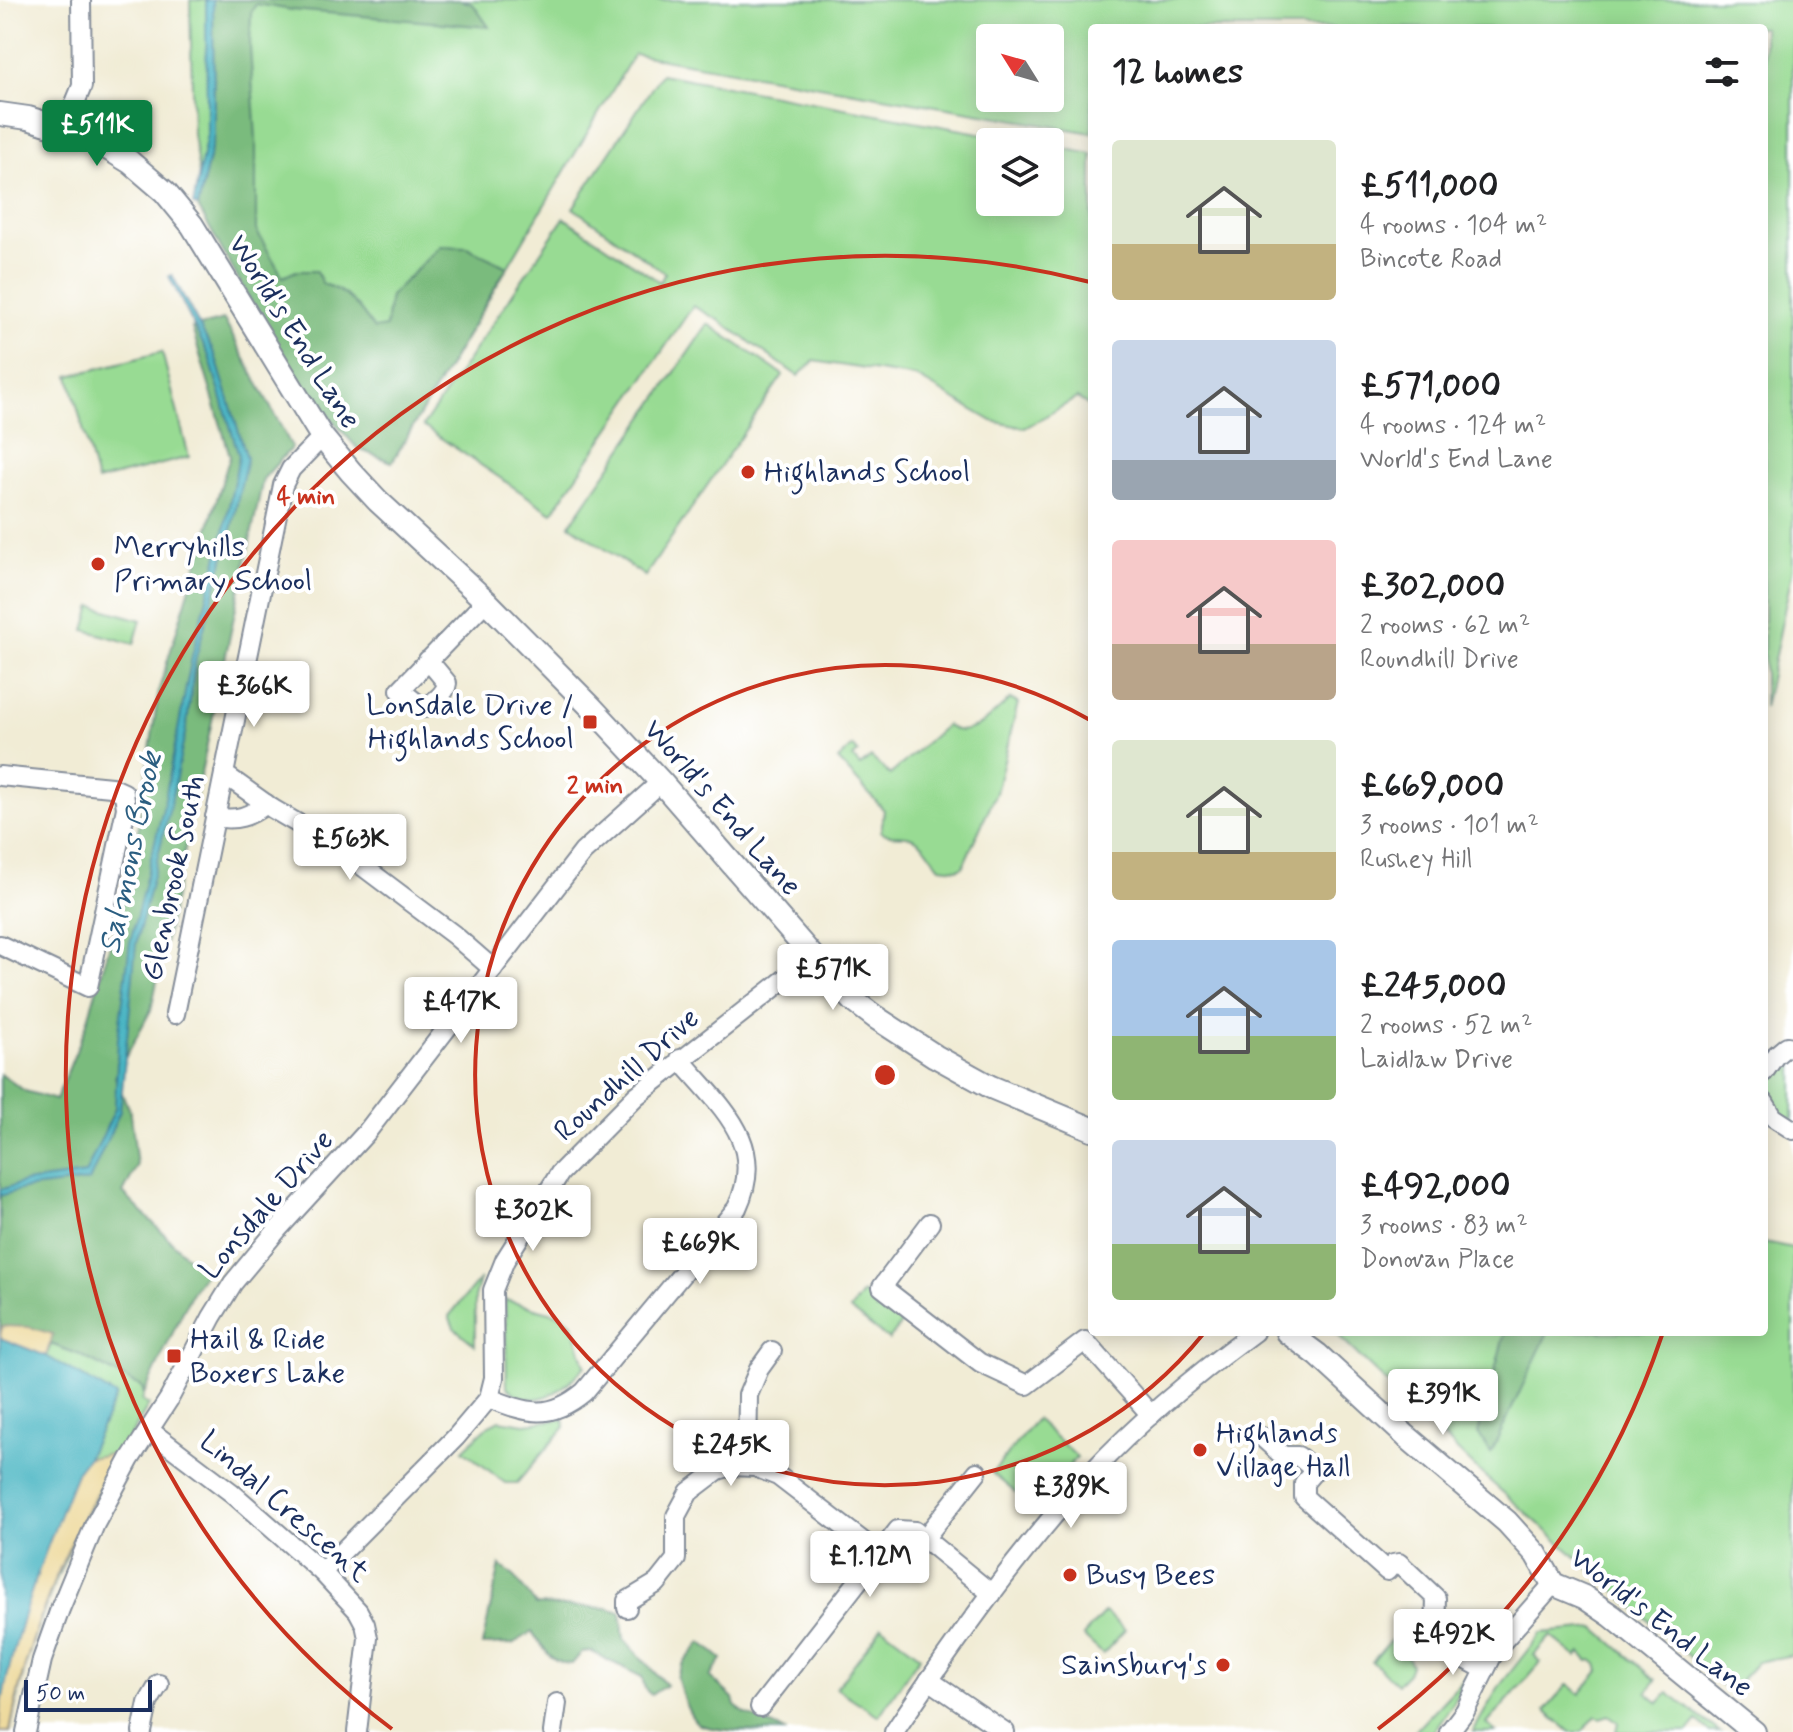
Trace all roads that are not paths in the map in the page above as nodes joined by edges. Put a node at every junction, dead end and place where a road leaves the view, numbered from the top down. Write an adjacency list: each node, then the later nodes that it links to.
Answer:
1 (81, 0): 3 (street)
2 (0, 114): 3 (street, World's End Lane)
3 (65, 127): 4 (street, World's End Lane)
4 (322, 437): 5 (street, World's End Lane); 7 (street, Glenbrook South)
5 (486, 601): 6 (street); 9 (street, World's End Lane)
6 (428, 660)
7 (224, 774): 10 (street); 11 (street, Glenbrook South)
8 (0, 776): 12 (street)
9 (661, 782): 13 (street, World's End Lane); 14 (street, Lonsdale Drive)
10 (266, 804): 11 (street); 14 (street)
11 (215, 817): 15 (street, Glenbrook South)
12 (0, 945)
13 (813, 957): 17 (street, Roundhill Drive); 20 (street, World's End Lane)
14 (493, 969): 29 (street, Lonsdale Drive)
15 (175, 1014)
16 (1793, 1047): 18 (street)
17 (680, 1059): 27 (street, Roundhill Drive); 27 (street)
18 (1768, 1066)
19 (1768, 1109): 21 (street)
20 (1088, 1127)
21 (1793, 1130)
22 (930, 1223): 23 (street)
23 (1089, 1336): 28 (street)
24 (1249, 1336): 28 (street)
25 (1292, 1336): 36 (street, World's End Lane)
26 (772, 1351): 31 (street)
27 (489, 1398): 35 (street)
28 (1151, 1415): 37 (street)
29 (149, 1430): 35 (street, Lindal Crescent); 44 (street, Lonsdale Drive)
30 (1262, 1437): 39 (street)
31 (747, 1465): 34 (street); 38 (street)
32 (977, 1472): 33 (street)
33 (924, 1539): 34 (street); 37 (street)
34 (878, 1553): 43 (street)
35 (322, 1572): 46 (street, Lindal Crescent)
36 (1553, 1584): 39 (street); 51 (street, World's End Lane)
37 (992, 1594): 40 (street)
38 (627, 1608)
39 (1484, 1669): 50 (street)
40 (929, 1680): 48 (street); 49 (street)
41 (159, 1684): 45 (street)
42 (557, 1703): 47 (street)
43 (760, 1707)
44 (26, 1732)
45 (142, 1732)
46 (357, 1732)
47 (553, 1732)
48 (894, 1732)
49 (1005, 1732)
50 (1449, 1732)
51 (1754, 1732)

